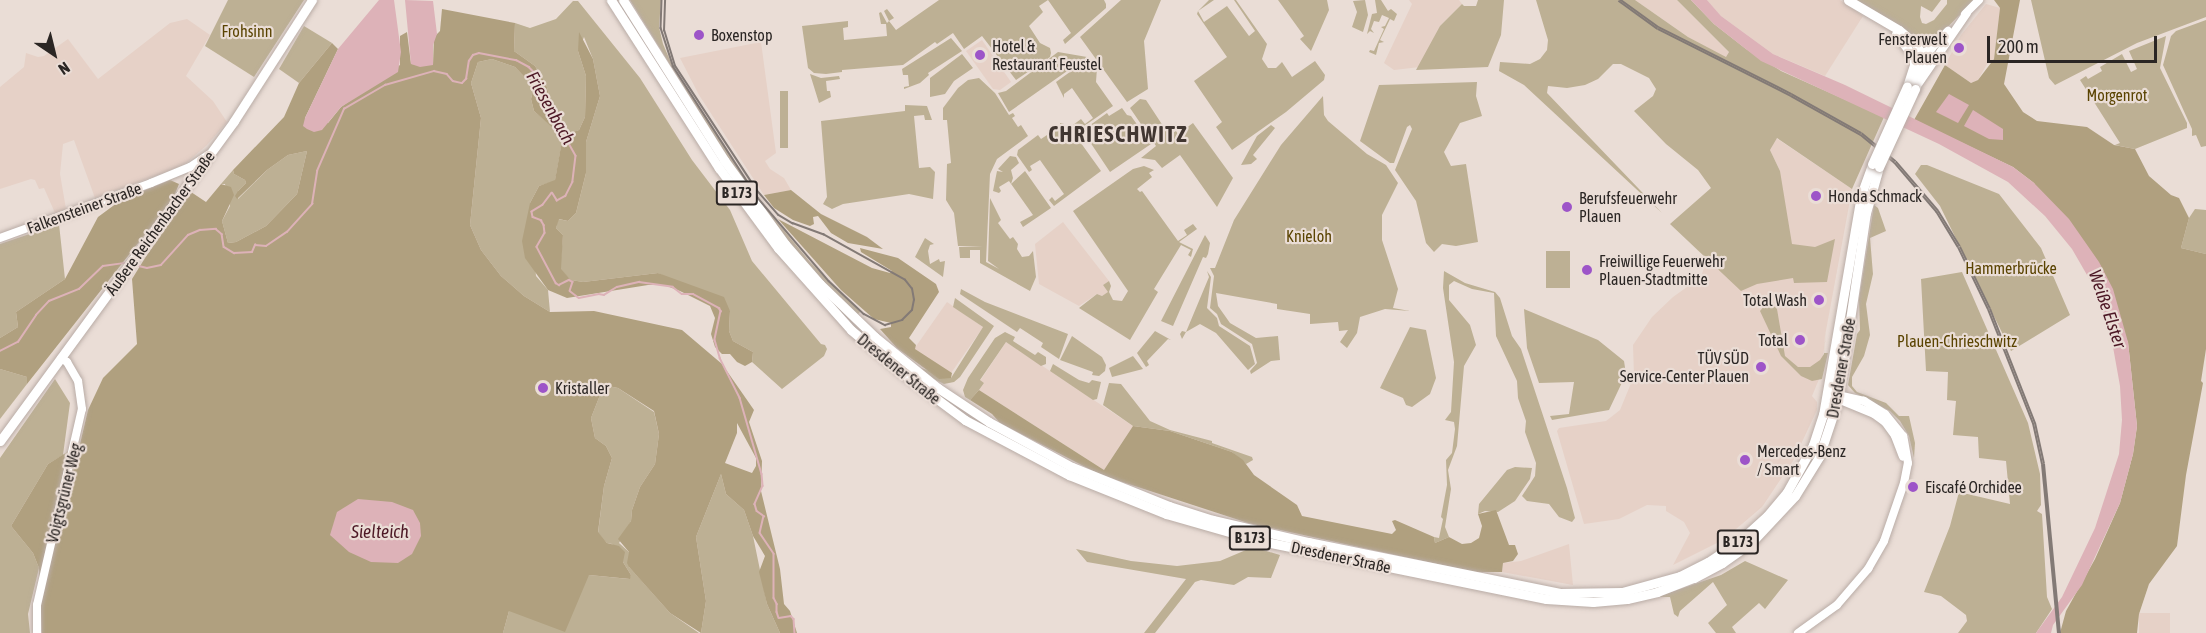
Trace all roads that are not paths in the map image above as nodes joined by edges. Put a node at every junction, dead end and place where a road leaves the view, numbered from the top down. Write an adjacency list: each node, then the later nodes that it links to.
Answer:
1 (312, 0): 9 (main road, Äußere Reichenbacher Straße)
2 (611, 0): 20 (main road, Dresdener Straße / B 173)
3 (623, 0): 20 (main road, B 173)
4 (1848, 0): 7 (main road)
5 (1979, 0): 6 (street)
6 (1967, 13): 7 (street); 8 (street)
7 (1918, 55): 8 (main road, B 173)
8 (1911, 87): 10 (main road, Dresdener Straße / B 173, bridge)
9 (213, 151): 11 (main road, Falkensteiner Straße); 13 (main road, Äußere Reichenbacher Straße)
10 (1875, 166): 16 (main road, Dresdener Straße / B 173); 17 (main road, Dresdener Straße / B 173)
11 (181, 171): 12 (main road, Falkensteiner Straße); 13 (main road)
12 (168, 176): 13 (main road); 14 (main road, Falkensteiner Straße)
13 (191, 182): 15 (main road, Äußere Reichenbacher Straße)
14 (0, 238)
15 (61, 358): 18 (main road, Äußere Reichenbacher Straße); 21 (street, Voigtsgrüner Weg)
16 (1828, 393): 17 (main road); 19 (main road, B 173)
17 (1839, 397): 19 (main road, Dresdener Straße / B 173); 22 (main road)
18 (0, 441)
19 (1607, 597): 20 (main road, B 173)
20 (1577, 598)
21 (37, 633)
22 (1798, 633)

